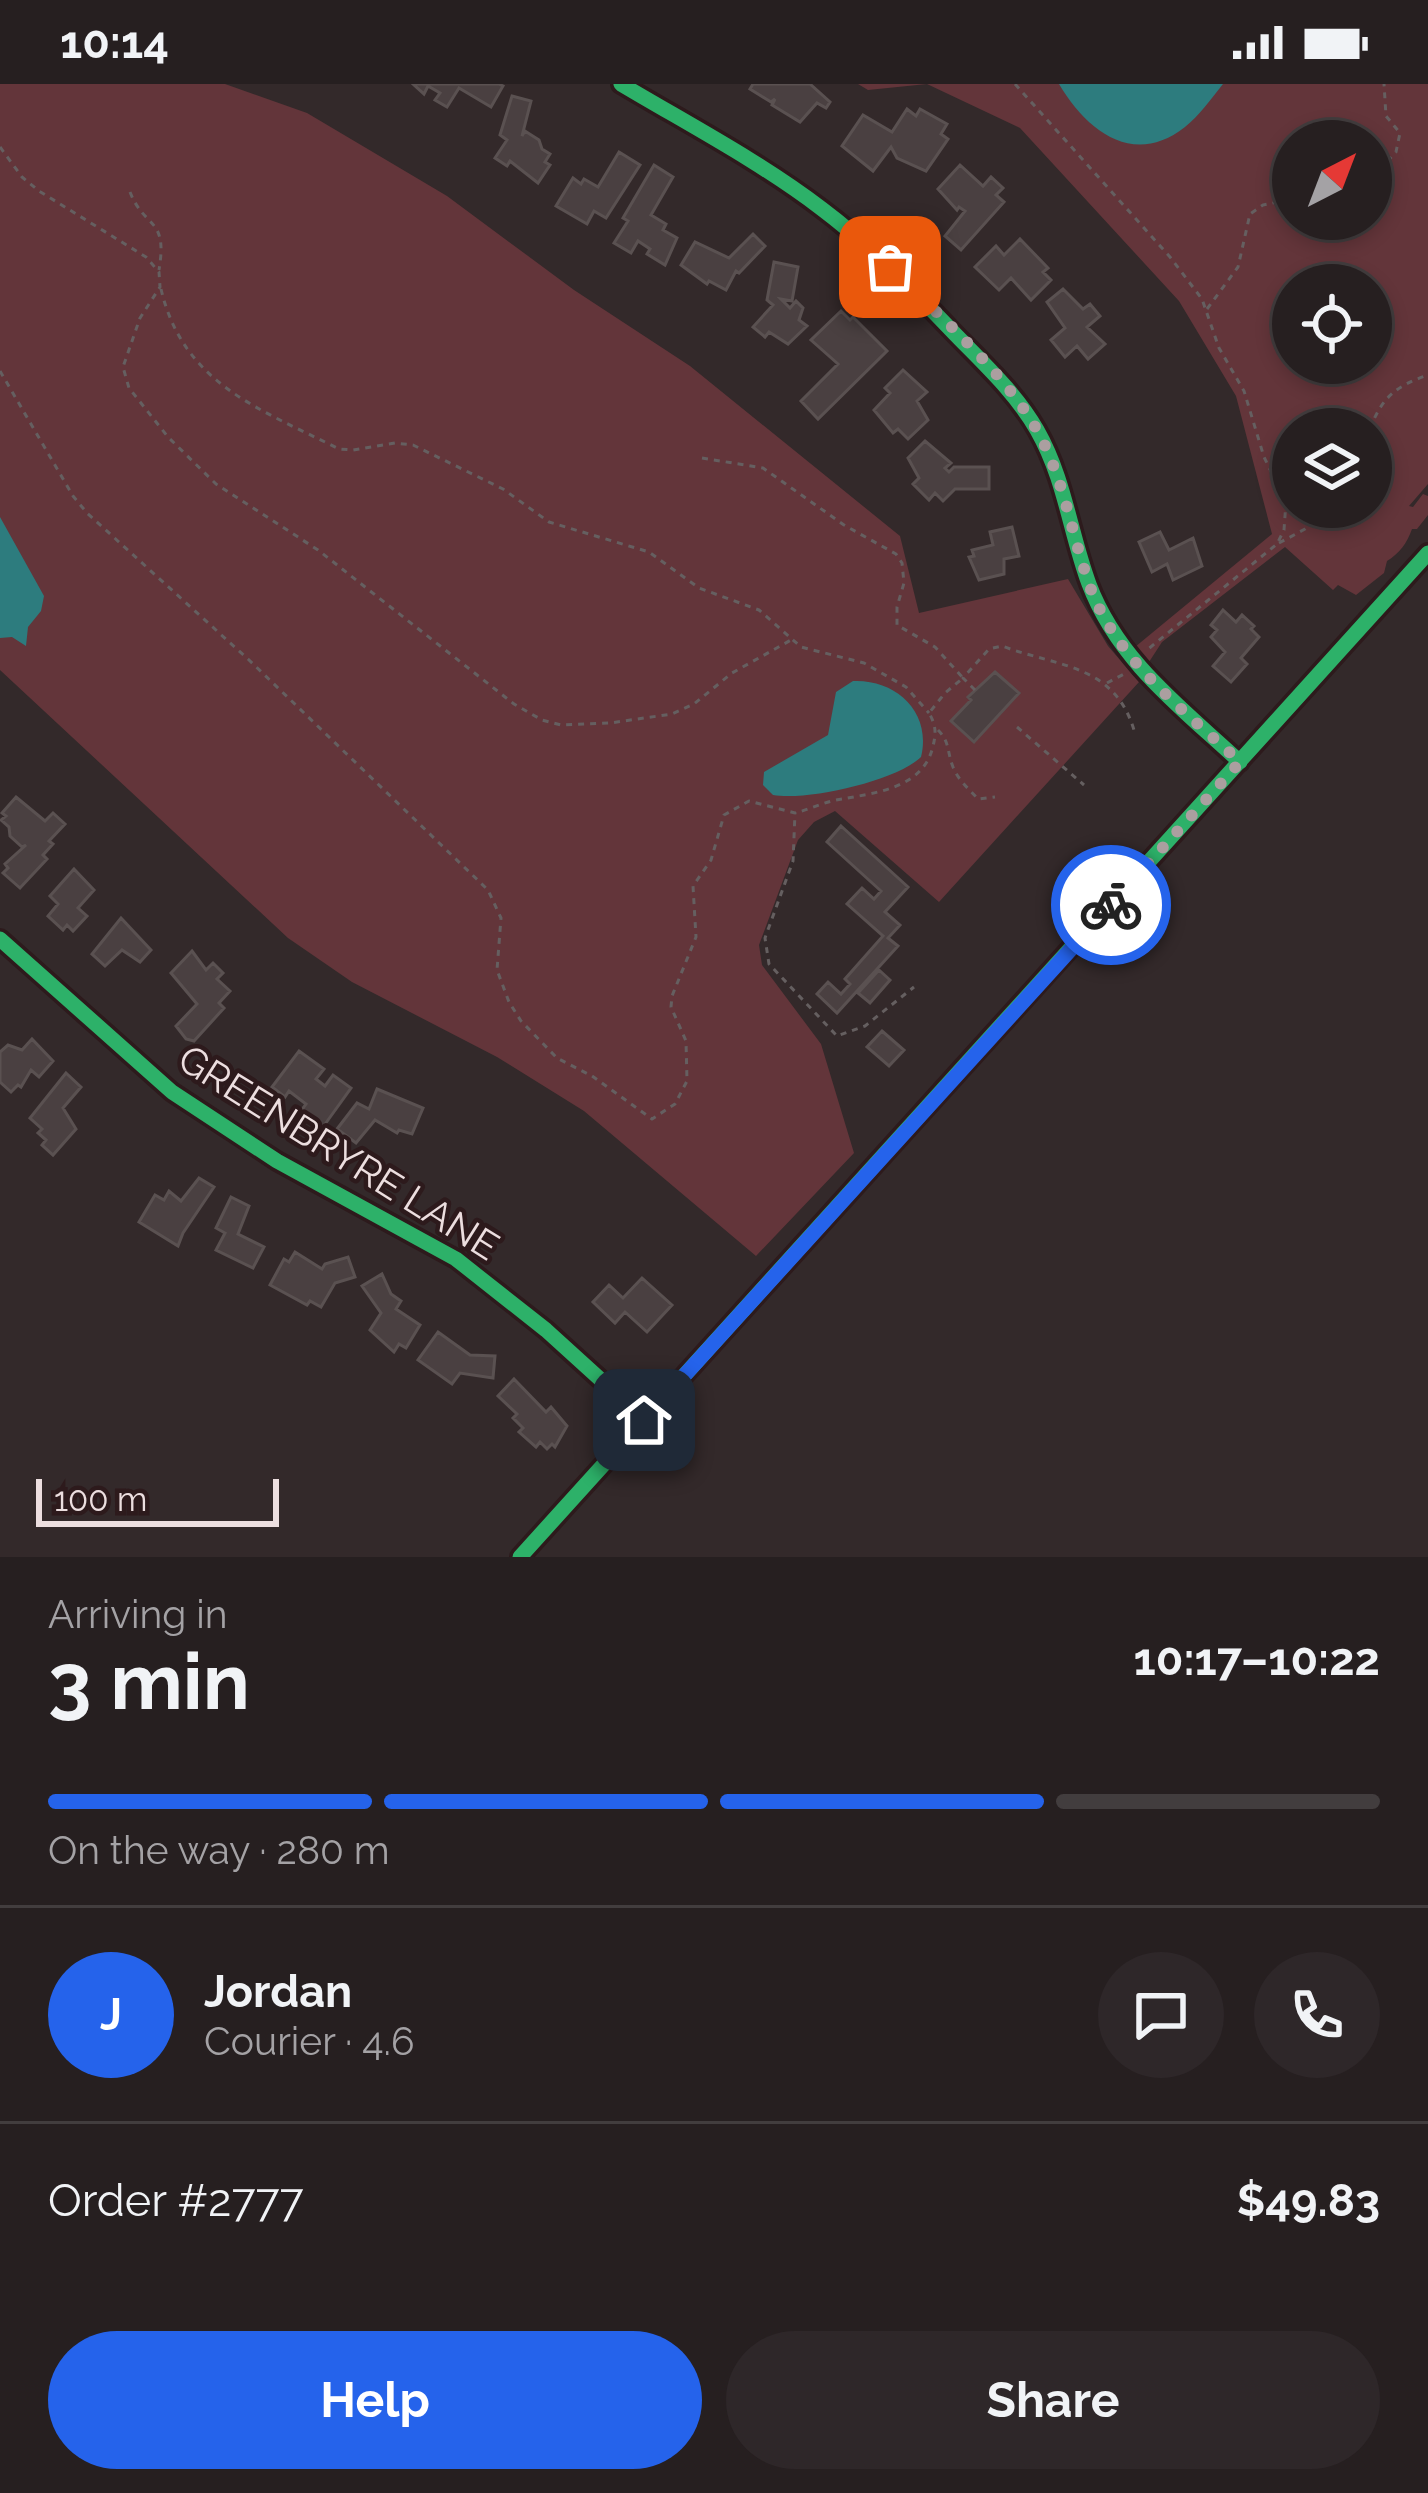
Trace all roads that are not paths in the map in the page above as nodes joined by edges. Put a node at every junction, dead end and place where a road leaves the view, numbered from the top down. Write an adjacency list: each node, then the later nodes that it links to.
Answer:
1 (621, 84): 3 (street)
2 (1428, 553): 3 (street)
3 (1240, 762): 5 (street)
4 (0, 939): 5 (street, GREENBRYRE LANE)
5 (644, 1420): 6 (street)
6 (520, 1557)

